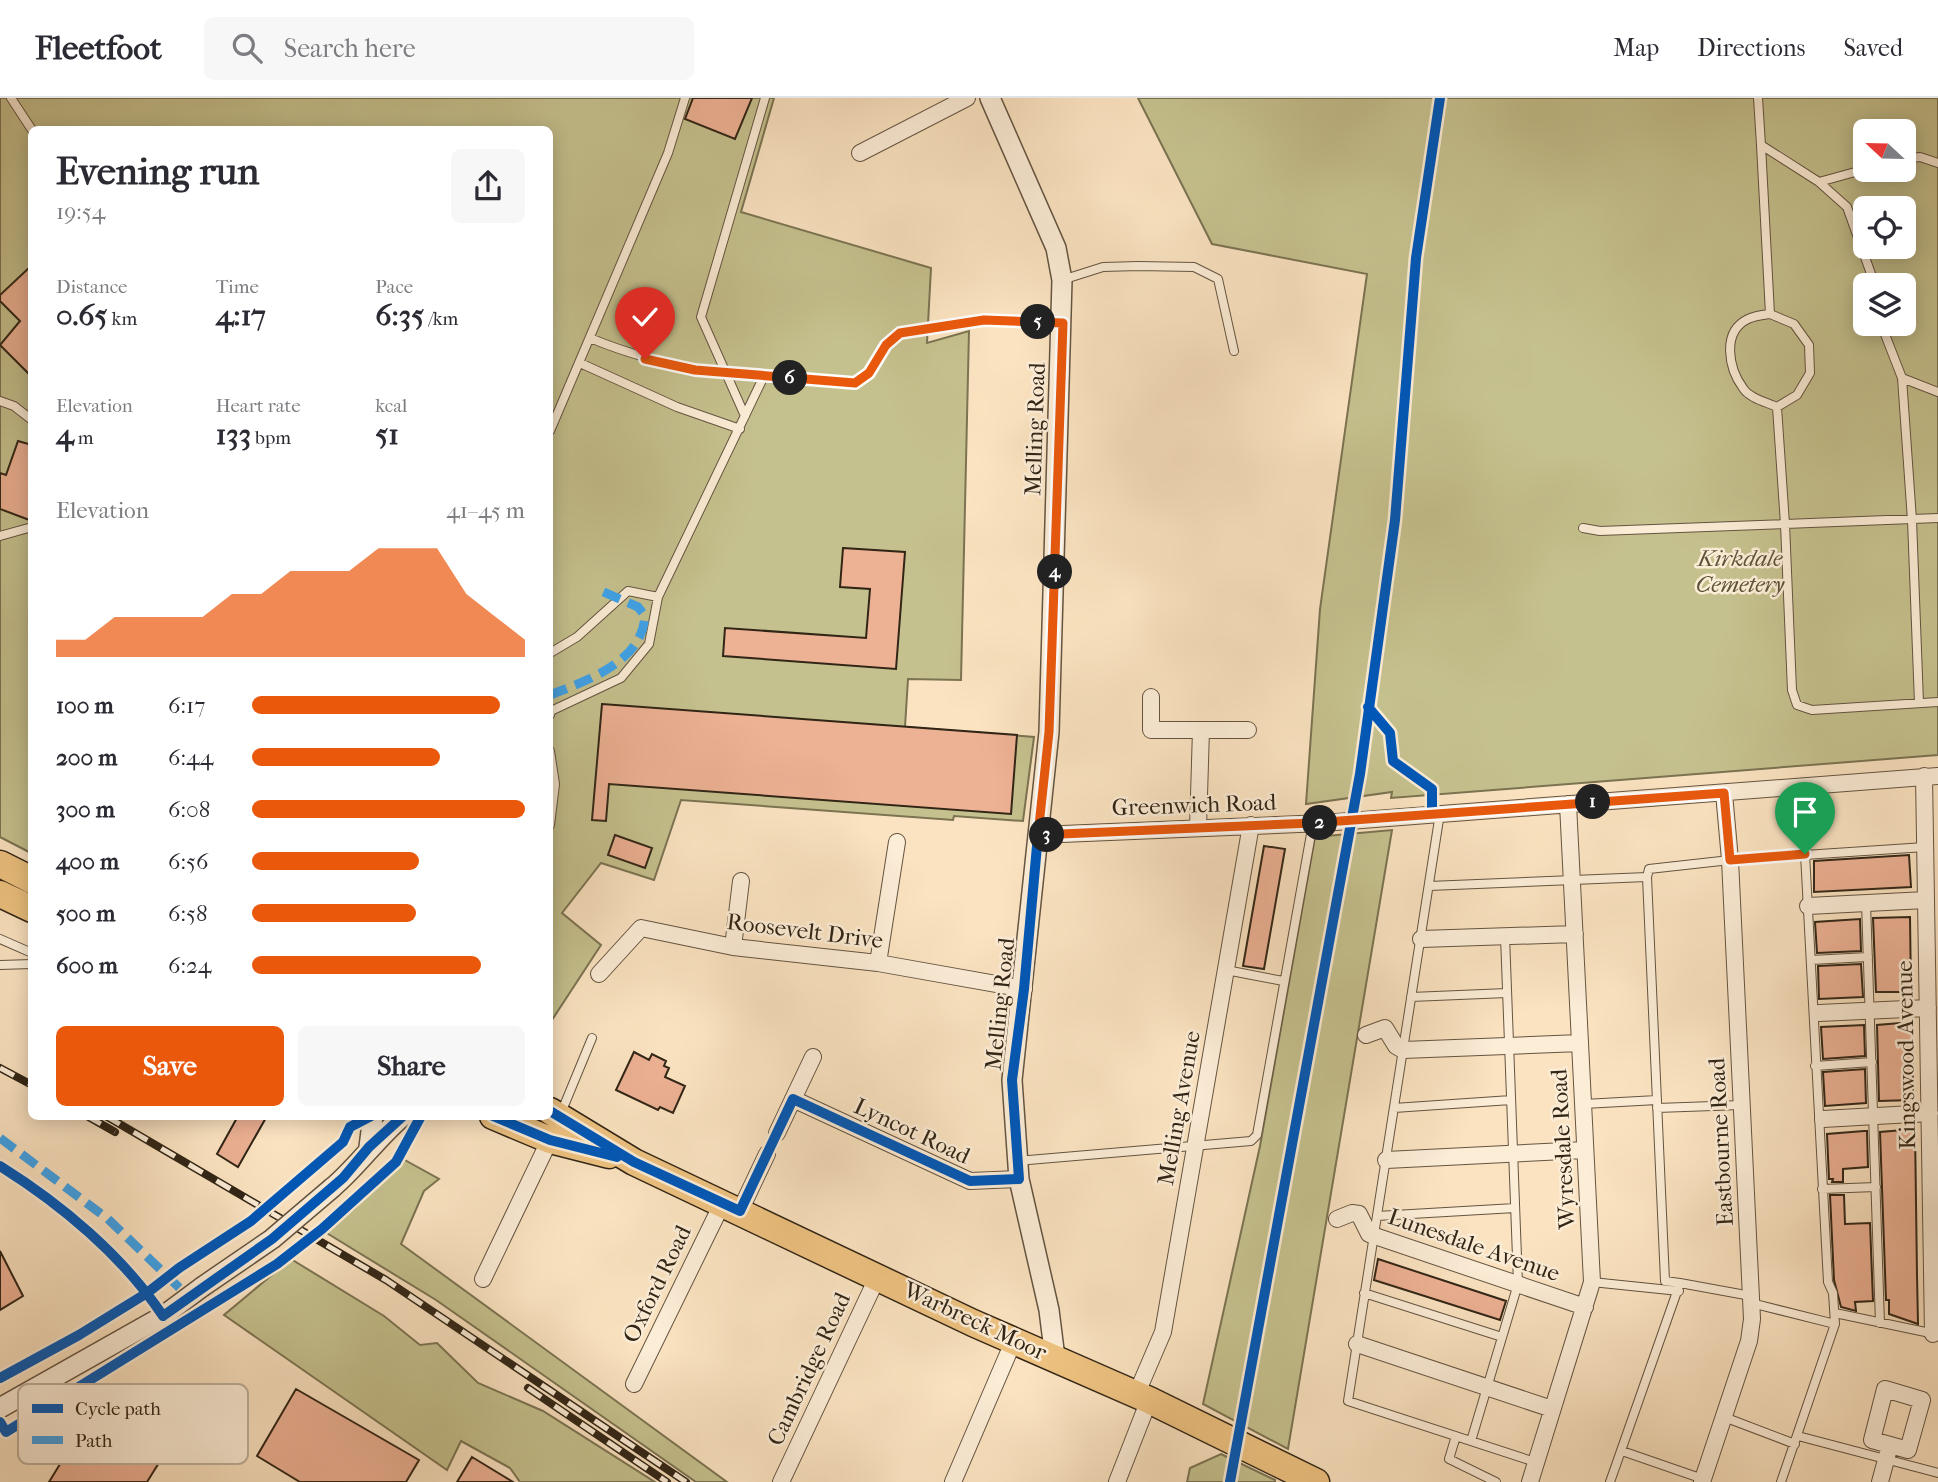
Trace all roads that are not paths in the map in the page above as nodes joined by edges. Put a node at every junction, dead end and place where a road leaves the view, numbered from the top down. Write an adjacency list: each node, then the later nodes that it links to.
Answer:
1 (11, 98): 7 (lane)
2 (685, 98): 19 (lane)
3 (765, 98): 22 (lane)
4 (967, 98): 9 (street)
5 (990, 98): 15 (street, Melling Road)
6 (1758, 98): 8 (lane)
7 (29, 126)
8 (1761, 145): 13 (lane); 16 (lane)
9 (860, 153)
10 (1916, 157): 11 (lane)
11 (1938, 163)
12 (1853, 173): 13 (lane)
13 (1818, 182): 14 (lane)
14 (1871, 273)
15 (1062, 280): 17 (street, Melling Road); 20 (lane)
16 (1770, 314): 27 (lane); 27 (lane)
17 (1063, 323): 23 (lane); 55 (street, Melling Road)
18 (1886, 336): 24 (lane)
19 (590, 338): 21 (lane); 22 (lane)
20 (1234, 351)
21 (580, 363): 30 (lane); 31 (lane)
22 (726, 372): 23 (lane); 28 (lane)
23 (764, 376): 28 (lane)
24 (1902, 378): 25 (lane); 33 (lane)
25 (1938, 392)
26 (0, 401): 29 (lane)
27 (1777, 407): 34 (lane)
28 (746, 416): 31 (lane)
29 (28, 417)
30 (553, 424)
31 (740, 429): 38 (lane)
32 (1938, 518): 33 (lane)
33 (1912, 520): 34 (lane); 42 (lane)
34 (1785, 524): 36 (lane); 42 (lane)
35 (28, 528): 37 (lane)
36 (1583, 528)
37 (0, 536)
38 (658, 597): 39 (lane); 43 (lane)
39 (553, 651)
40 (1151, 697): 44 (street)
41 (1938, 702): 42 (lane)
42 (1919, 704)
43 (553, 710)
44 (1201, 730): 45 (street); 54 (street)
45 (1248, 730)
46 (553, 771): 49 (lane)
47 (1931, 776): 48 (street, Greenwich Road); 57 (street, Kingswood Avenue)
48 (1724, 793): 50 (street, Greenwich Road); 59 (street, Eastbourne Road)
49 (553, 800)
50 (1568, 804): 51 (street, Greenwich Road); 63 (street, Wyresdale Road)
51 (1440, 813): 52 (street, Greenwich Road); 65 (lane)
52 (1312, 823): 53 (street, Greenwich Road); 84 (lane)
53 (1251, 825): 54 (street, Greenwich Road); 82 (street, Melling Avenue)
54 (1198, 828): 55 (street, Greenwich Road)
55 (1038, 835): 85 (street, Melling Road)
56 (897, 842): 79 (street)
57 (1929, 842): 58 (lane); 67 (street, Kingswood Avenue)
58 (1805, 854): 59 (lane); 69 (lane)
59 (1730, 860): 61 (lane); 103 (street, Eastbourne Road)
60 (0, 864): 62 (highway)
61 (1647, 877): 63 (lane); 102 (lane)
62 (28, 878)
63 (1572, 879): 65 (lane); 71 (street, Wyresdale Road)
64 (741, 881): 75 (street)
65 (1429, 886): 74 (lane)
66 (0, 894): 70 (highway)
67 (1926, 900): 68 (street); 88 (street, Kingswood Avenue)
68 (1866, 903): 69 (street); 77 (lane)
69 (1808, 906): 78 (lane)
70 (28, 907)
71 (1575, 934): 72 (street); 93 (street, Wyresdale Road)
72 (1505, 936): 74 (street); 86 (lane)
73 (0, 939): 76 (lane)
74 (1421, 939): 87 (lane)
75 (733, 947): 79 (street, Roosevelt Drive); 83 (street, Roosevelt Drive)
76 (28, 951)
77 (1868, 957): 78 (lane); 89 (lane)
78 (1811, 960): 98 (lane)
79 (878, 963): 85 (street, Roosevelt Drive)
80 (28, 964): 81 (lane)
81 (0, 965)
82 (1226, 970): 84 (lane); 114 (street, Melling Avenue)
83 (599, 974)
84 (1283, 981): 114 (lane)
85 (1024, 989): 121 (street, Melling Road)
86 (1507, 993): 87 (lane); 94 (lane)
87 (1411, 998): 95 (lane)
88 (1928, 1008): 89 (street); 108 (street, Kingswood Avenue)
89 (1870, 1010): 90 (street); 97 (lane)
90 (1819, 1013)
91 (1366, 1035): 95 (street)
92 (593, 1038): 105 (lane)
93 (1580, 1043): 94 (street); 101 (street, Wyresdale Road)
94 (1509, 1046): 95 (street); 100 (lane)
95 (1403, 1050): 104 (lane)
96 (813, 1057): 99 (street)
97 (1872, 1062): 98 (lane); 106 (lane)
98 (1815, 1066): 123 (lane)
99 (793, 1099): 112 (street); 121 (street, Lyncot Road)
100 (1511, 1100): 104 (lane); 118 (lane)
101 (1584, 1104): 102 (lane); 116 (street, Wyresdale Road)
102 (1657, 1104): 103 (lane); 135 (lane)
103 (1741, 1105): 137 (street, Eastbourne Road)
104 (1394, 1108): 119 (lane)
105 (555, 1113): 113 (street); 120 (highway, Warbreck Moor)
106 (1874, 1116): 107 (street); 108 (street); 122 (lane)
107 (1823, 1119)
108 (1932, 1119): 142 (street, Kingswood Avenue)
109 (372, 1120): 115 (street)
110 (399, 1120): 115 (street)
111 (503, 1120): 113 (highway, Warbreck Moor)
112 (777, 1133)
113 (550, 1140): 120 (highway, Warbreck Moor); 132 (street)
114 (1196, 1144): 121 (lane); 150 (street, Melling Avenue)
115 (369, 1147): 147 (street, bridge)
116 (1585, 1150): 118 (street); 133 (street, Wyresdale Road)
117 (767, 1154): 125 (street, Oxford Road)
118 (1513, 1154): 119 (street); 126 (lane)
119 (1386, 1160): 128 (lane)
120 (634, 1161): 125 (highway, Warbreck Moor)
121 (1018, 1170): 146 (street, Melling Road)
122 (1876, 1188): 123 (lane); 140 (lane)
123 (1822, 1189): 139 (lane)
124 (1356, 1197): 127 (street, Lunesdale Avenue)
125 (731, 1208): 131 (highway, Warbreck Moor); 148 (street, Oxford Road)
126 (1515, 1208): 128 (lane); 134 (lane)
127 (1359, 1214): 129 (street, Lunesdale Avenue); 130 (street, Lunesdale Avenue)
128 (1377, 1216): 130 (lane)
129 (1337, 1219)
130 (1374, 1236): 134 (street, Lunesdale Avenue); 136 (lane)
131 (878, 1276): 144 (highway, Warbreck Moor); 163 (street, Cambridge Road)
132 (483, 1279)
133 (1592, 1282): 135 (lane); 138 (street, Wyresdale Road)
134 (1518, 1284): 138 (street, Lunesdale Avenue); 143 (lane)
135 (1679, 1287): 137 (lane); 158 (lane)
136 (1364, 1293): 143 (lane); 145 (lane)
137 (1751, 1299): 141 (lane); 154 (street, Eastbourne Road)
138 (1584, 1307): 153 (street, Wyresdale Road)
139 (1835, 1313): 140 (lane); 141 (lane)
140 (1880, 1323): 142 (lane)
141 (1835, 1324): 156 (lane)
142 (1936, 1334)
143 (1502, 1337): 149 (lane)
144 (1014, 1340): 146 (highway, Warbreck Moor); 164 (street)
145 (1357, 1344): 149 (street); 155 (lane)
146 (1055, 1358): 150 (highway, Warbreck Moor)
147 (43, 1384)
148 (634, 1384)
149 (1487, 1388): 153 (street); 157 (lane)
150 (1143, 1397): 165 (street, Melling Avenue); 166 (highway, Warbreck Moor)
151 (18, 1398): 152 (street, bridge)
152 (0, 1408)
153 (1552, 1409): 160 (street, Wyresdale Road)
154 (1724, 1417): 156 (lane); 162 (street, Eastbourne Road)
155 (1457, 1436): 157 (lane); 167 (lane)
156 (1796, 1440): 159 (lane); 170 (lane)
157 (1471, 1441): 160 (lane)
158 (1622, 1451): 162 (lane); 169 (lane)
159 (1888, 1452): 161 (lane); 171 (street)
160 (1535, 1462): 168 (street, Wyresdale Road)
161 (1938, 1473)
162 (1702, 1481)
163 (781, 1482)
164 (953, 1482)
165 (1117, 1482)
166 (1316, 1482)
167 (1496, 1482)
168 (1530, 1482)
169 (1610, 1482)
170 (1781, 1482)
171 (1880, 1482)

